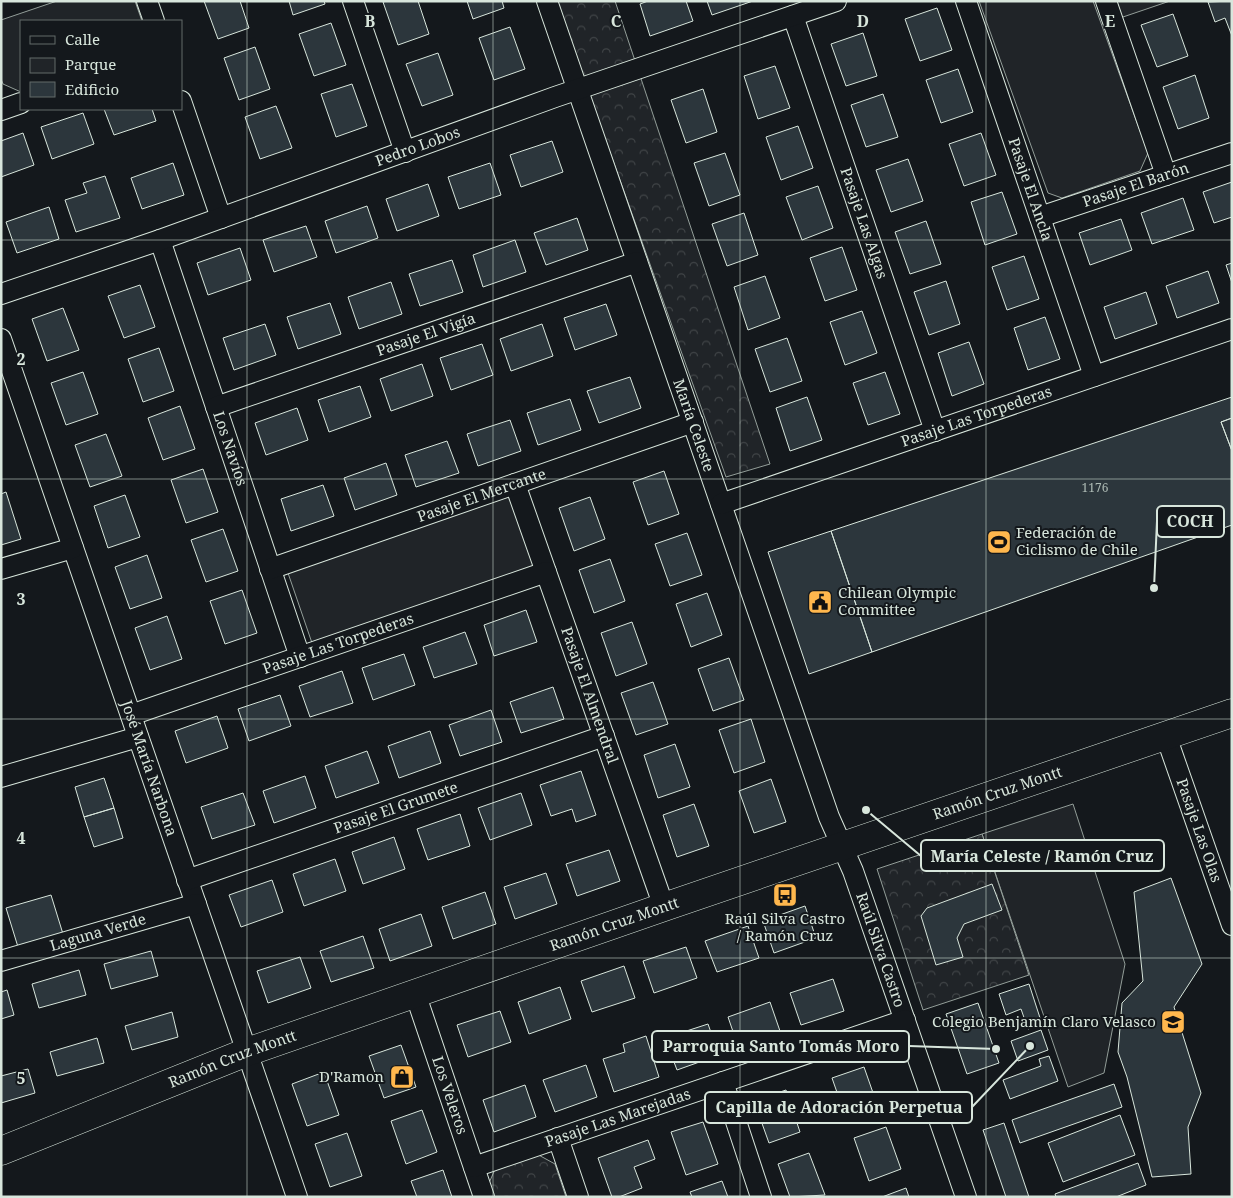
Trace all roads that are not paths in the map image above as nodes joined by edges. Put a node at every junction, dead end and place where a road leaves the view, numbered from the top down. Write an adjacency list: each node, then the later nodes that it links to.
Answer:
1 (147, 1): 8 (street)
2 (353, 1): 13 (street)
3 (547, 1): 9 (street, María Celeste)
4 (836, 1): 7 (street, Pedro Lobos)
5 (966, 1): 16 (street, Pasaje El Ancla)
6 (1106, 1): 15 (street)
7 (794, 16): 9 (street, Pedro Lobos); 26 (street, Pasaje Las Algas)
8 (154, 20)
9 (578, 89): 13 (street, Pedro Lobos); 19 (street, María Celeste)
10 (20, 103): 12 (street)
11 (182, 105): 17 (street)
12 (2, 109)
13 (405, 152): 17 (street, Pedro Lobos)
14 (1232, 152): 15 (street, Pasaje El Barón)
15 (1166, 175): 16 (street, Pasaje El Barón)
16 (1040, 217): 23 (street, Pasaje El Ancla)
17 (221, 218): 18 (street, Pedro Lobos)
18 (160, 240): 20 (street, Pedro Lobos); 24 (street, Los Navíos)
19 (637, 262): 24 (street, Pasaje El Vigía); 25 (street, María Celeste)
20 (1, 294)
21 (1232, 329): 23 (street, Pasaje Las Torpederas)
22 (1, 340): 29 (street, José María Narbona)
23 (1094, 376): 26 (street, Pasaje Las Torpederas)
24 (216, 407): 30 (street, Los Navíos)
25 (692, 422): 27 (street, Pasaje El Mercante); 28 (street, María Celeste)
26 (935, 431): 28 (street, Pasaje Las Torpederas)
27 (515, 484): 30 (street, Pasaje El Mercante); 32 (street, Pasaje El Almendral)
28 (721, 504): 40 (street, María Celeste)
29 (73, 548): 31 (street); 35 (street, José María Narbona)
30 (270, 568): 33 (street, Los Navíos)
31 (1, 569)
32 (546, 572): 33 (street, Pasaje Las Torpederas); 36 (street, Pasaje El Almendral)
33 (300, 657): 35 (street, Pasaje Las Torpederas)
34 (1232, 713): 37 (street, Ramón Cruz Montt)
35 (131, 715): 38 (street, José María Narbona)
36 (604, 736): 41 (street, Pasaje El Grumete); 43 (street, Pasaje El Almendral)
37 (1166, 736): 40 (street, Ramón Cruz Montt); 44 (street, Pasaje Las Olas)
38 (138, 737): 39 (street); 41 (street, José María Narbona)
39 (1, 777)
40 (842, 847): 43 (street, Ramón Cruz Montt); 47 (street, Raúl Silva Castro)
41 (187, 880): 42 (street, José María Narbona)
42 (196, 904): 45 (street, Laguna Verde); 48 (street, José María Narbona)
43 (664, 907): 46 (street, Ramón Cruz Montt)
44 (1232, 925)
45 (1, 960)
46 (415, 993): 48 (street, Ramón Cruz Montt); 52 (street, Los Veleros)
47 (905, 1020): 49 (street, Pasaje Las Marejadas); 57 (street, Raúl Silva Castro)
48 (247, 1052): 51 (street, Ramón Cruz Montt); 53 (street, José María Narbona)
49 (723, 1082): 50 (street, Pasaje Las Marejadas); 56 (street)
50 (558, 1138): 52 (street, Pasaje Las Marejadas); 55 (street)
51 (1, 1151)
52 (474, 1167): 54 (street, Los Veleros)
53 (297, 1197)
54 (484, 1197)
55 (578, 1197)
56 (761, 1197)
57 (966, 1197)

